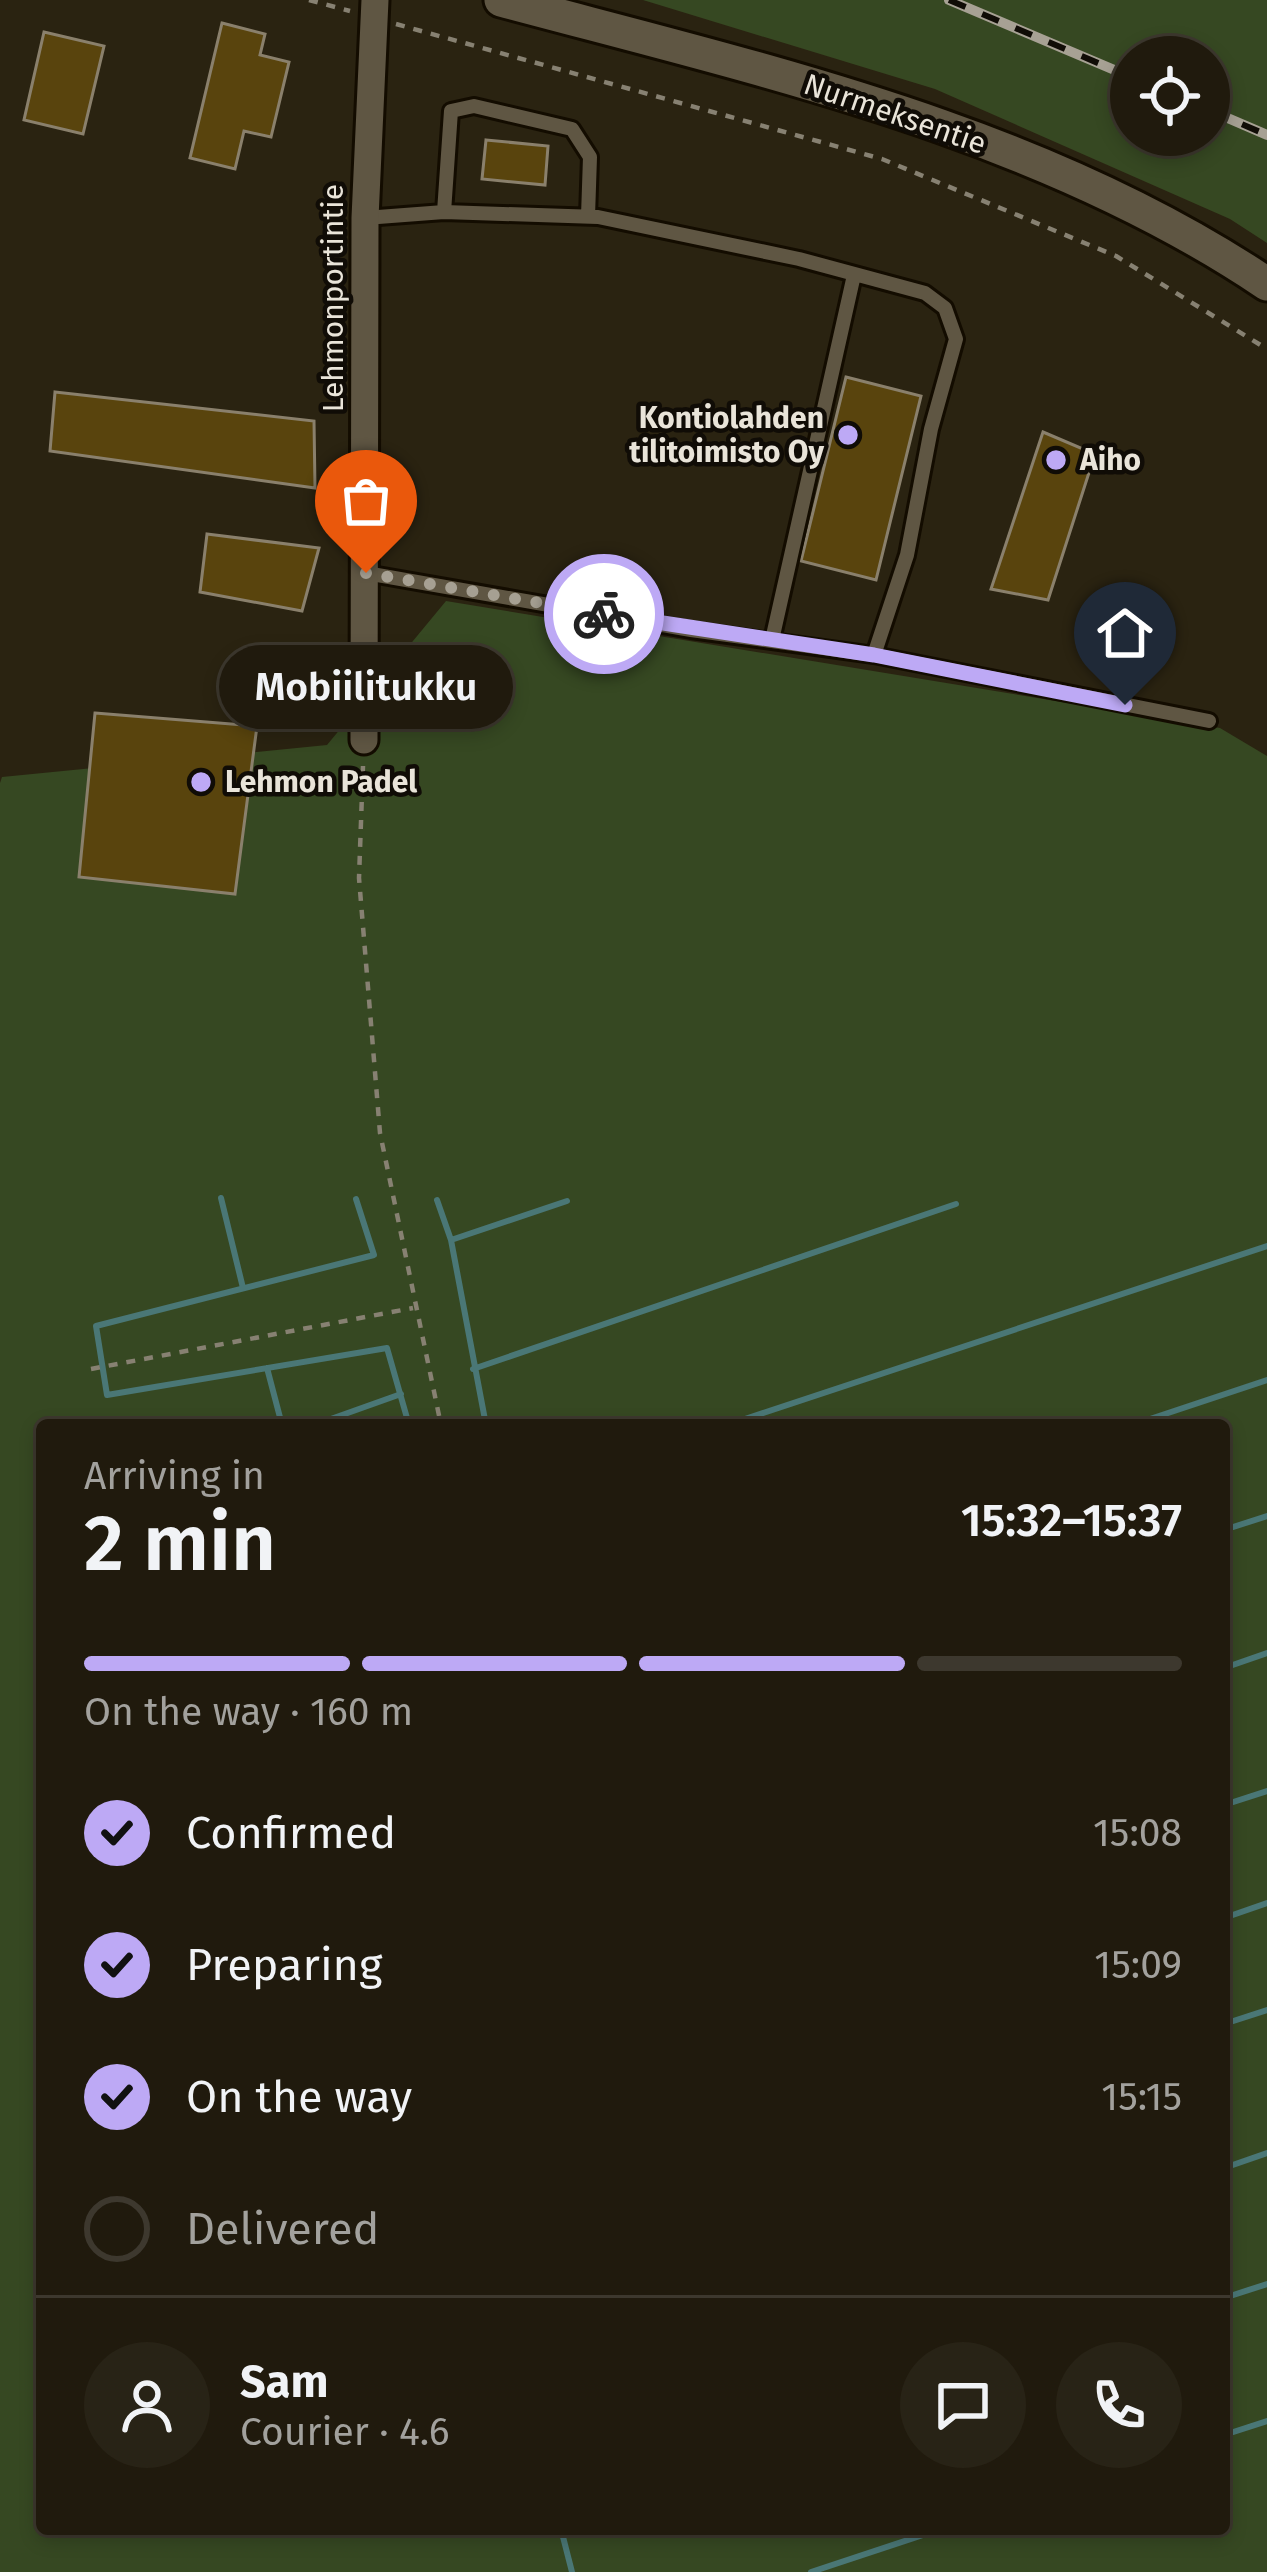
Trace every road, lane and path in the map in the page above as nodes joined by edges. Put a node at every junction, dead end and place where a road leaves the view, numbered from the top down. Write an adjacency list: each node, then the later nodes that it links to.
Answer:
1 (309, 0): 4 (path)
2 (375, 0): 8 (street, Lehmonportintie)
3 (501, 0): 10 (street, Nurmeksentie)
4 (343, 9)
5 (399, 25): 11 (path)
6 (444, 212): 7 (lane); 7 (lane); 8 (lane)
7 (588, 216): 9 (lane)
8 (365, 218): 12 (street, Lehmonportintie)
9 (854, 274): 13 (lane); 14 (lane)
10 (1267, 284)
11 (1267, 349)
12 (366, 573): 13 (lane); 16 (street, Lehmonportintie)
13 (772, 640): 14 (lane)
14 (874, 655): 15 (lane)
15 (1209, 721)
16 (364, 740): 17 (path)
17 (413, 1308): 18 (path); 19 (path)
18 (91, 1369)
19 (440, 1419)

